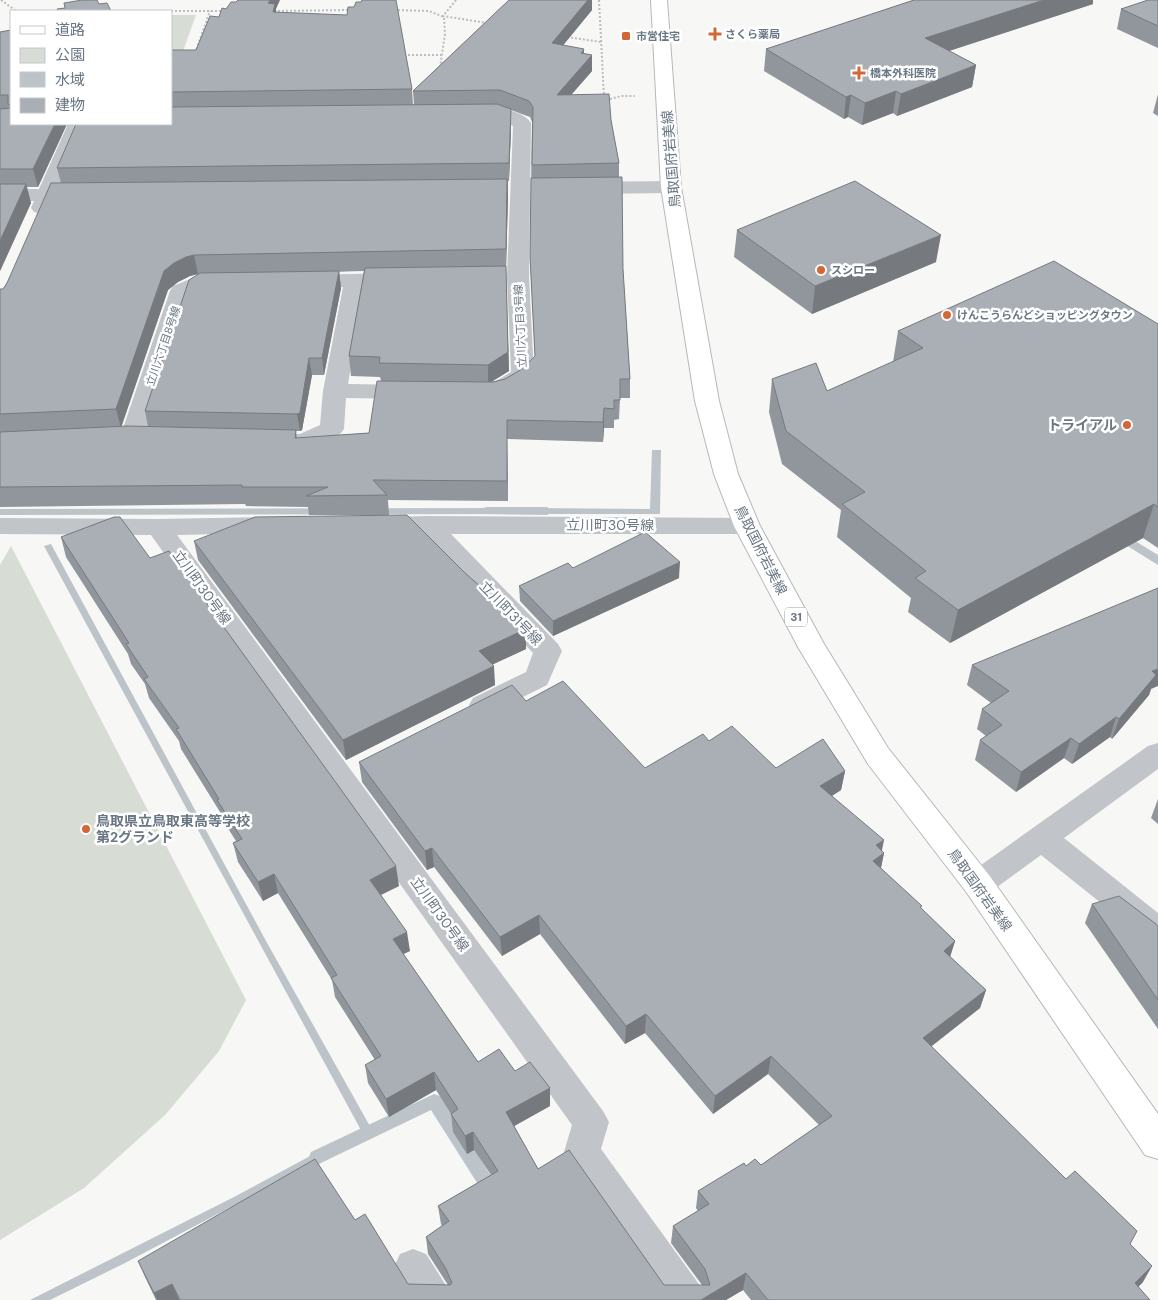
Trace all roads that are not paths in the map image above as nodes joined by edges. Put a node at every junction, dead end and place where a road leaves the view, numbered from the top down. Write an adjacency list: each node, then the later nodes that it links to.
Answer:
1 (659, 0): 4 (main road, 鳥取国府岩美線 / 31)
2 (452, 114): 16 (street, 立川六丁目3号線)
3 (77, 125): 6 (street)
4 (671, 187): 5 (street); 23 (main road, 鳥取国府岩美線 / 31)
5 (567, 189)
6 (47, 194): 7 (street); 8 (street); 9 (street)
7 (106, 194)
8 (0, 195)
9 (31, 230)
10 (422, 278): 11 (street)
11 (355, 280): 12 (street); 14 (street)
12 (286, 281)
13 (237, 282): 17 (street, 立川六丁目8号線)
14 (335, 391): 15 (street); 18 (street)
15 (434, 392)
16 (474, 392)
17 (132, 438)
18 (255, 440)
19 (427, 524): 21 (street, 立川町30号線); 23 (street, 立川町30号線); 25 (street, 立川町31号線)
20 (299, 525): 24 (street, 立川町30号線)
21 (358, 525)
22 (0, 526): 24 (street)
23 (746, 526): 30 (main road, 鳥取国府岩美線 / 31)
24 (158, 527): 28 (street, 立川町30号線)
25 (460, 717)
26 (1158, 754): 29 (street)
27 (367, 764): 28 (street)
28 (341, 777): 35 (street, 立川町30号線)
29 (1042, 838): 30 (street); 31 (street)
30 (978, 884): 32 (main road, 鳥取国府岩美線 / 31)
31 (1158, 932)
32 (1158, 1143)
33 (413, 1267): 34 (street)
34 (433, 1300)
35 (687, 1300)

